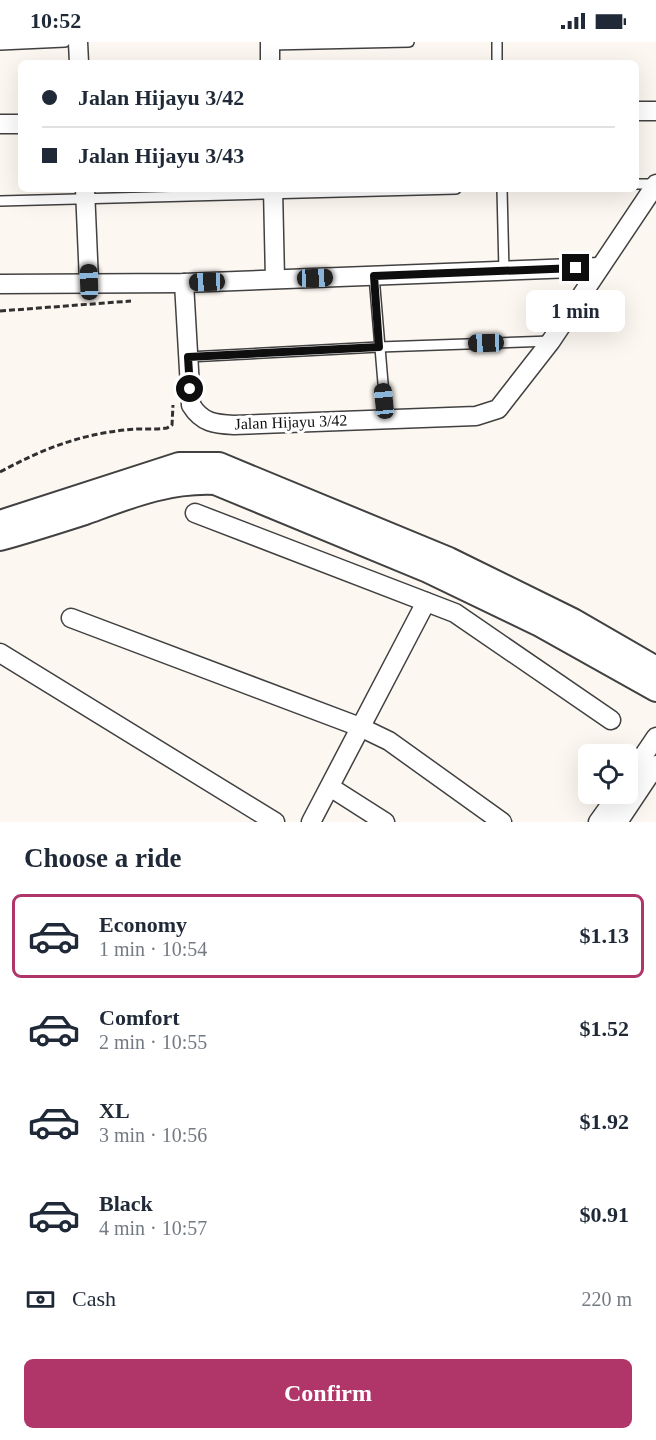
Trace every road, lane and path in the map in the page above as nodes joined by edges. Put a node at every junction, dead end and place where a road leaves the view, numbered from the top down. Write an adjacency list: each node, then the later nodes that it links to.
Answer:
1 (65, 42): 5 (lane)
2 (78, 42): 7 (street)
3 (409, 42): 6 (lane)
4 (497, 42): 8 (lane)
5 (0, 45)
6 (270, 50)
7 (79, 60)
8 (497, 60)
9 (639, 111): 10 (street)
10 (656, 111)
11 (0, 124): 12 (street)
12 (18, 124)
13 (639, 184): 14 (lane)
14 (656, 184): 20 (street, Jalan Hijayu 3/42)
15 (210, 192): 18 (lane)
16 (273, 192): 23 (street)
17 (502, 192): 21 (lane)
18 (85, 194): 19 (lane); 24 (street)
19 (0, 201)
20 (600, 267): 21 (street); 29 (street, Jalan Hijayu 3/42)
21 (504, 271): 22 (street)
22 (374, 276): 23 (street); 30 (lane)
23 (275, 279): 25 (street)
24 (89, 282): 25 (street); 26 (street)
25 (184, 283): 31 (street, Jalan Hijayu 3/42)
26 (0, 284)
27 (139, 300): 28 (path)
28 (0, 311)
29 (551, 341): 30 (lane); 33 (street, Jalan Hijayu 3/42)
30 (379, 347): 31 (lane); 33 (lane)
31 (188, 357): 33 (street, Jalan Hijayu 3/42)
32 (173, 395): 34 (path)
33 (386, 419)
34 (0, 472)
35 (195, 513): 38 (street)
36 (0, 522): 41 (street)
37 (0, 539): 42 (street)
38 (426, 602): 43 (street); 44 (street)
39 (71, 618): 44 (street)
40 (0, 652): 50 (street)
41 (656, 668)
42 (656, 690)
43 (611, 720)
44 (360, 727): 48 (street); 53 (street)
45 (656, 737): 46 (street)
46 (638, 764)
47 (656, 765): 55 (street)
48 (330, 787): 51 (street); 52 (street)
49 (611, 804): 54 (street)
50 (275, 822)
51 (311, 822)
52 (385, 822)
53 (502, 822)
54 (598, 822)
55 (618, 822)

